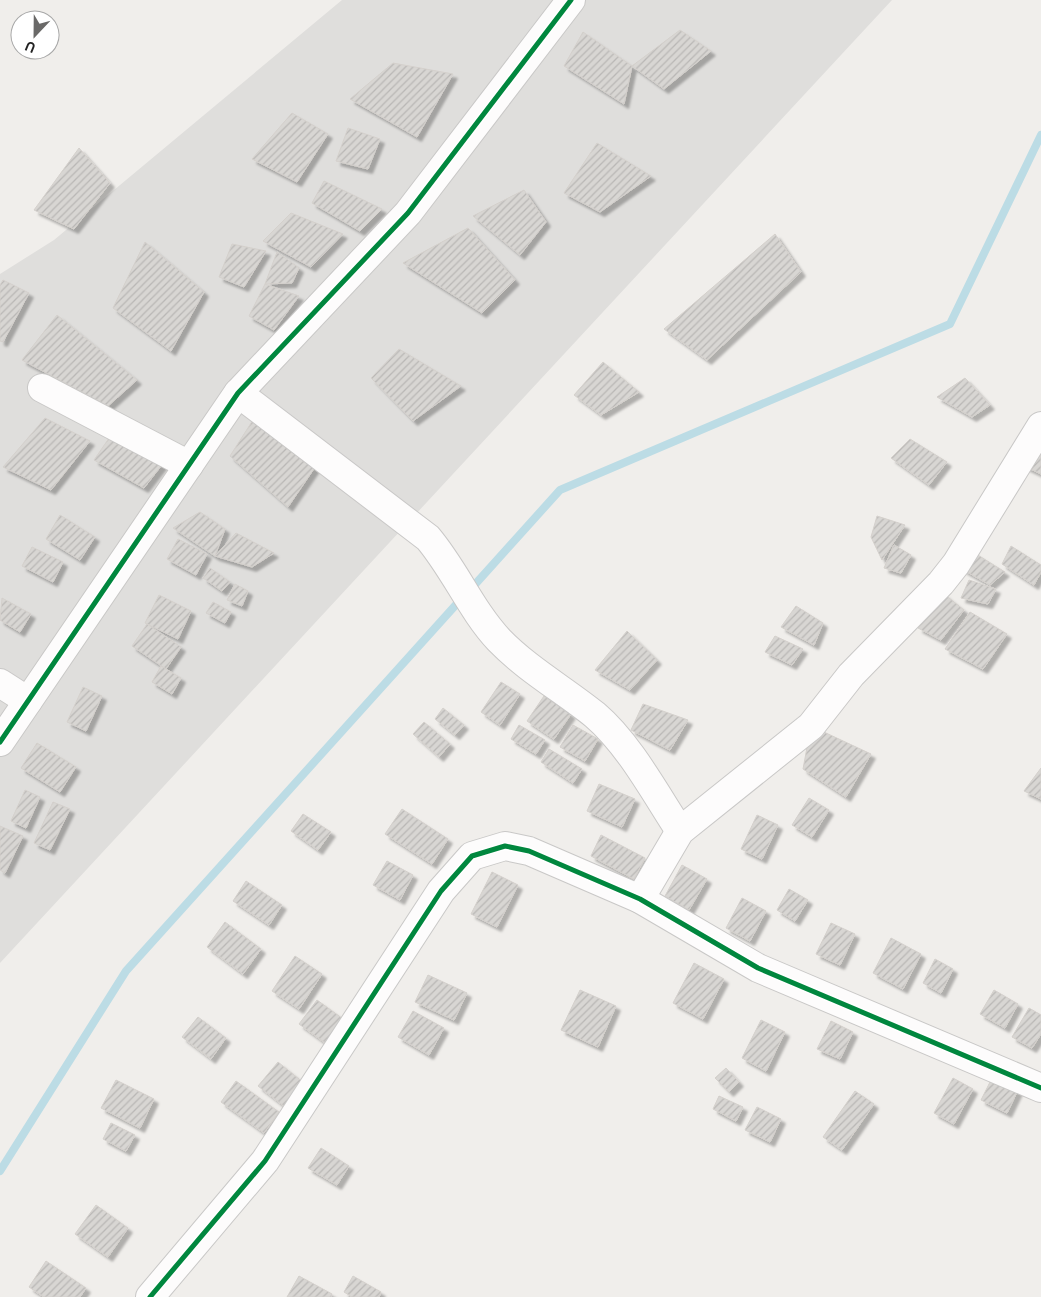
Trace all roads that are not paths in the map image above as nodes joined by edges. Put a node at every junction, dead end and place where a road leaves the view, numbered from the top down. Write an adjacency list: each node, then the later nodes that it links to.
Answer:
1 (571, 0): 3 (street)
2 (42, 388): 5 (street)
3 (238, 393): 5 (street); 9 (street)
4 (1041, 426): 9 (street)
5 (189, 466): 7 (street)
6 (0, 684): 7 (street)
7 (28, 701): 8 (street)
8 (0, 742)
9 (680, 831): 10 (street)
10 (640, 898): 11 (street); 12 (street)
11 (1041, 1088)
12 (150, 1297)

